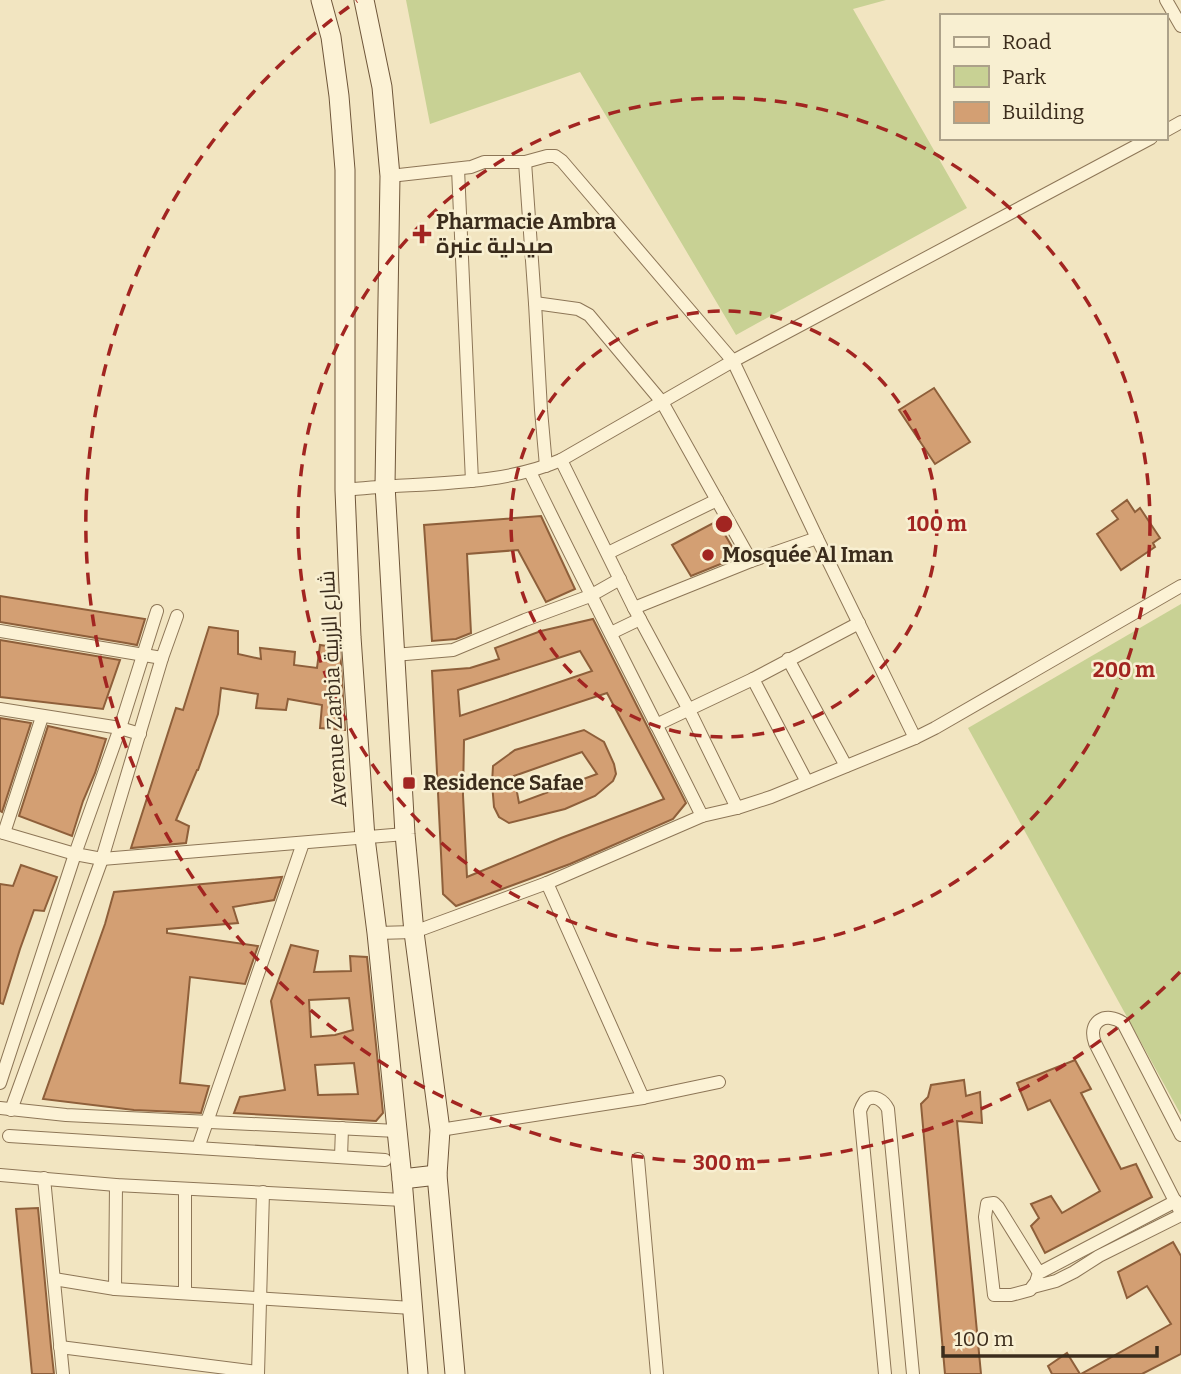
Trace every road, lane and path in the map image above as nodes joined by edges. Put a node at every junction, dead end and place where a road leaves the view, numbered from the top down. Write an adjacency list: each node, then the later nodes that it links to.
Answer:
1 (321, 0): 17 (main road, Avenue Zarbia شارع الزربية)
2 (364, 0): 8 (main road)
3 (1166, 0): 4 (street)
4 (1181, 26)
5 (1147, 140): 10 (street)
6 (525, 162): 7 (street); 9 (street); 10 (street)
7 (458, 169): 8 (street); 15 (street)
8 (390, 176): 16 (main road)
9 (535, 303): 11 (street); 13 (street)
10 (733, 361): 11 (street); 19 (street)
11 (662, 402): 12 (street); 18 (street)
12 (561, 460): 13 (street); 20 (street)
13 (546, 466): 14 (street)
14 (530, 472): 15 (street); 24 (street)
15 (472, 481): 16 (street)
16 (385, 485): 17 (street); 32 (main road)
17 (345, 490): 49 (main road, Avenue Zarbia شارع الزربية)
18 (717, 500): 20 (street); 21 (street)
19 (817, 538): 21 (street); 28 (street)
20 (608, 553): 22 (street)
21 (751, 561): 26 (street)
22 (620, 579): 24 (street); 26 (street)
23 (1181, 586): 42 (street)
24 (590, 596): 30 (street); 32 (street)
25 (157, 611): 31 (street)
26 (637, 613): 30 (street); 37 (street)
27 (177, 616): 33 (street)
28 (859, 623): 34 (street); 42 (street)
29 (0, 631): 31 (street)
30 (611, 632): 39 (street)
31 (143, 654): 33 (street); 40 (street)
32 (394, 655): 48 (main road)
33 (162, 658): 41 (street)
34 (788, 659): 35 (street); 43 (street)
35 (752, 679): 37 (street); 44 (street)
36 (0, 709): 38 (street)
37 (689, 710): 39 (street); 45 (street)
38 (42, 717): 40 (street); 47 (street)
39 (656, 725): 46 (street)
40 (120, 727): 41 (street); 51 (street)
41 (140, 734): 52 (street)
42 (915, 738): 43 (street)
43 (846, 766): 44 (street)
44 (807, 782): 45 (street)
45 (737, 808): 46 (street)
46 (702, 816): 53 (street)
47 (2, 833): 51 (street)
48 (405, 834): 49 (street); 56 (main road)
49 (365, 838): 50 (street); 57 (main road, Avenue Zarbia شارع الزربية)
50 (303, 843): 52 (street); 63 (street)
51 (75, 855): 52 (street); 54 (street)
52 (102, 859): 55 (street)
53 (547, 883): 56 (street); 60 (street)
54 (55, 915): 55 (street); 59 (street)
55 (80, 920): 61 (street)
56 (414, 932): 57 (street); 66 (main road)
57 (376, 933): 65 (main road, Avenue Zarbia شارع الزربية)
58 (719, 1082): 60 (street)
59 (0, 1083)
60 (643, 1098): 66 (street)
61 (6, 1109): 62 (street)
62 (66, 1115): 63 (street); 69 (street)
63 (206, 1122): 64 (street); 70 (street)
64 (342, 1128): 65 (street); 71 (street)
65 (397, 1130): 77 (main road, Avenue Zarbia شارع الزربية)
66 (440, 1130): 75 (main road)
67 (1181, 1135): 82 (street)
68 (9, 1136): 69 (street)
69 (65, 1139): 70 (street)
70 (198, 1148): 71 (street)
71 (341, 1157): 73 (street)
72 (638, 1159): 95 (street)
73 (385, 1160)
74 (0, 1175): 76 (street)
75 (437, 1175): 77 (main road); 94 (main road)
76 (44, 1178): 78 (street); 84 (street)
77 (402, 1179): 81 (main road, Avenue Zarbia شارع الزربية)
78 (116, 1185): 79 (street); 86 (street)
79 (186, 1189): 80 (street); 87 (street)
80 (263, 1192): 81 (street); 88 (street)
81 (403, 1200): 89 (main road, Avenue Zarbia شارع الزربية)
82 (1179, 1210): 83 (street); 85 (street)
83 (1039, 1273): 85 (street); 85 (street)
84 (54, 1279): 86 (street); 90 (street)
85 (1033, 1287)
86 (115, 1289): 87 (street)
87 (185, 1293): 88 (street)
88 (260, 1298): 89 (street); 91 (street)
89 (412, 1308): 93 (main road, Avenue Zarbia شارع الزربية)
90 (60, 1347): 91 (street); 92 (street)
91 (258, 1373)
92 (63, 1374)
93 (418, 1374)
94 (454, 1374)
95 (657, 1374)
96 (885, 1374): 97 (street)
97 (913, 1374)

